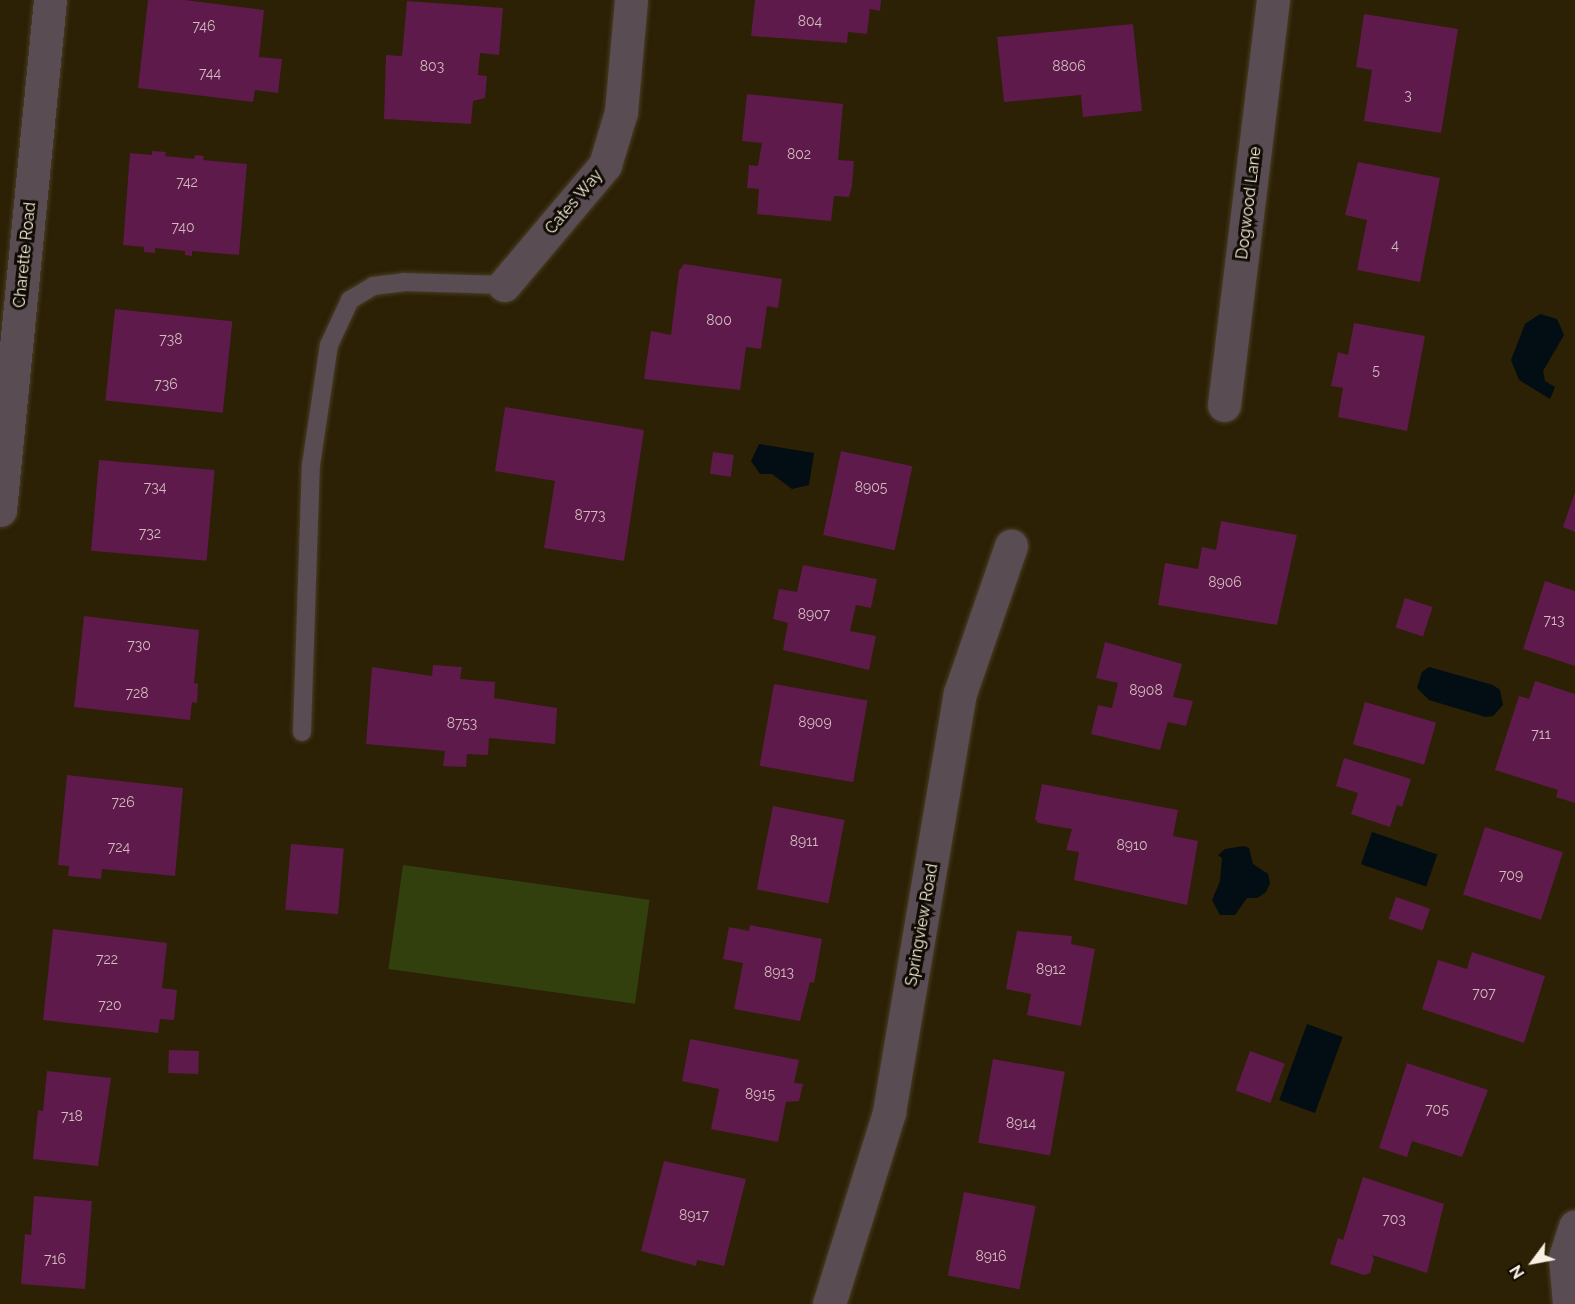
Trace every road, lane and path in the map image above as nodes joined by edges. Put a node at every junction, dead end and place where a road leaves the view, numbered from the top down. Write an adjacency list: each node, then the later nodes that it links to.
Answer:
1 (50, 0): 6 (street, Charette Road)
2 (631, 0): 4 (street, Cates Way)
3 (1273, 0): 5 (street, Dogwood Lane)
4 (504, 285): 8 (lane)
5 (1224, 405)
6 (0, 510)
7 (1011, 546): 10 (street, Springview Road)
8 (302, 732)
9 (1575, 1227): 11 (street)
10 (829, 1304)
11 (1569, 1304)

